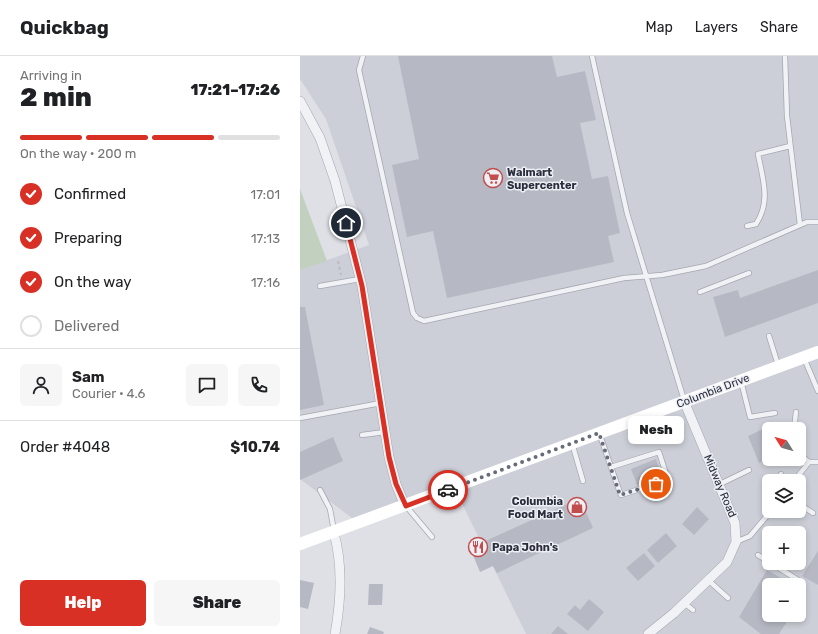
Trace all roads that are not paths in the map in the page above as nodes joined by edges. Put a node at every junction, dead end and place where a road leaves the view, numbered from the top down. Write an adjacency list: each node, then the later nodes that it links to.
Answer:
1 (363, 56): 10 (lane)
2 (592, 56): 10 (lane)
3 (785, 56): 5 (lane)
4 (300, 101): 11 (street)
5 (790, 146): 7 (lane); 8 (lane)
6 (818, 222): 7 (lane)
7 (800, 225): 10 (lane)
8 (747, 226)
9 (749, 273): 13 (lane)
10 (646, 276): 20 (lane)
11 (360, 279): 12 (lane); 21 (street)
12 (320, 286)
13 (700, 292)
14 (769, 336): 17 (lane)
15 (818, 352): 16 (main road, Columbia Drive)
16 (803, 356): 17 (main road, Columbia Drive); 19 (lane)
17 (779, 365): 18 (main road, Columbia Drive)
18 (741, 380): 20 (main road, Columbia Drive); 23 (lane)
19 (818, 392)
20 (684, 401): 27 (main road, Columbia Drive); 37 (street, Midway Road)
21 (381, 403): 24 (lane); 26 (street)
22 (796, 412): 25 (lane)
23 (775, 413)
24 (300, 418)
25 (795, 422)
26 (385, 432): 28 (lane); 39 (street)
27 (599, 433): 29 (main road, Columbia Drive); 33 (lane)
28 (362, 435)
29 (572, 443): 36 (lane); 39 (main road, Columbia Drive)
30 (806, 460): 31 (lane)
31 (809, 462): 32 (lane); 35 (lane)
32 (818, 462)
33 (611, 467): 33 (lane)
34 (750, 470): 37 (lane)
35 (800, 474)
36 (583, 481)
37 (720, 484): 45 (street, Midway Road)
38 (320, 490): 43 (lane)
39 (406, 506): 43 (main road, Columbia Drive); 44 (lane)
40 (806, 508): 41 (lane)
41 (813, 513)
42 (764, 518): 45 (lane)
43 (334, 533): 46 (main road, Columbia Drive); 55 (street)
44 (432, 536)
45 (736, 542): 51 (street, Midway Road)
46 (300, 544)
47 (758, 555): 48 (lane)
48 (762, 557)
49 (782, 570): 50 (lane)
50 (795, 578)
51 (708, 580): 52 (lane); 53 (street, Midway Road)
52 (728, 598)
53 (684, 603): 54 (lane); 56 (street, Midway Road)
54 (693, 610)
55 (335, 634)
56 (648, 634)

